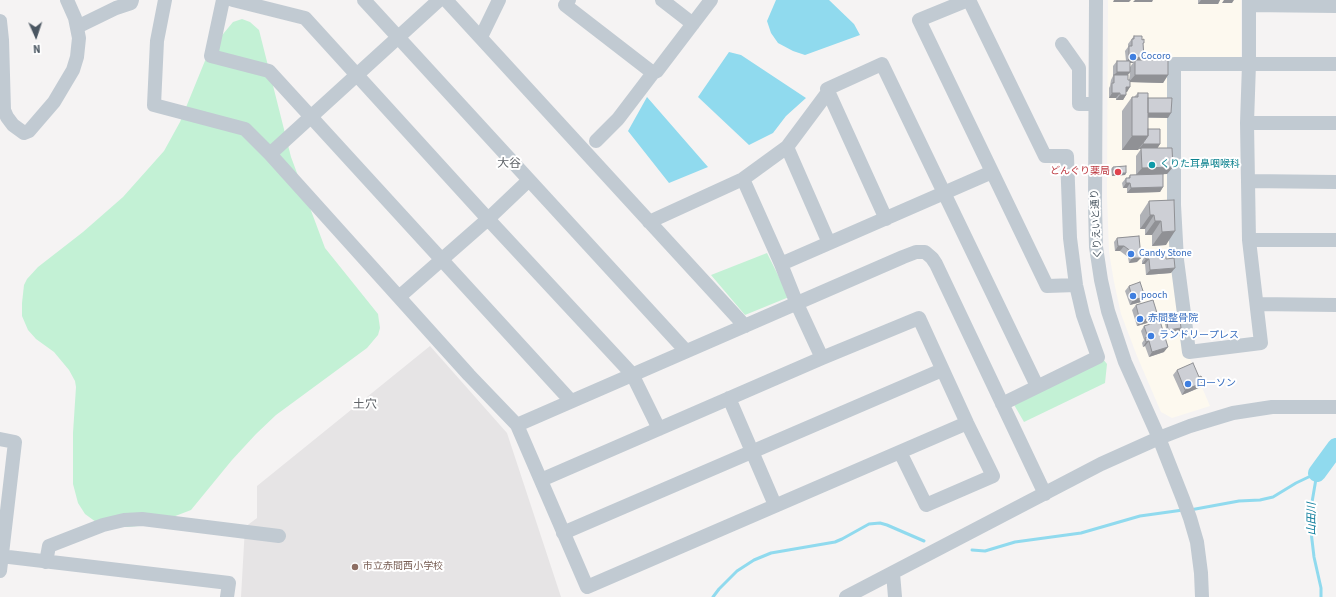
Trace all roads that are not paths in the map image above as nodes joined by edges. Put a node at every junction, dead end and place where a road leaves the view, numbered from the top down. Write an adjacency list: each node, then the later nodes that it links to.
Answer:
1 (67, 0): 19 (street)
2 (165, 0): 34 (street)
3 (223, 0): 29 (street)
4 (233, 0): 26 (street)
5 (364, 0): 20 (street)
6 (439, 0): 20 (street)
7 (446, 0): 21 (street)
8 (500, 0): 21 (street)
9 (569, 0): 25 (street)
10 (662, 0): 18 (street)
11 (711, 0): 18 (street)
12 (968, 0): 35 (street); 49 (street)
13 (1096, 0): 28 (street, くりえいと通り)
14 (131, 1): 19 (street)
15 (1249, 3): 16 (street); 23 (street)
16 (1336, 6)
17 (0, 21): 19 (street)
18 (693, 24): 25 (street)
19 (77, 27)
20 (398, 37): 26 (street); 37 (street)
21 (481, 37): 43 (street)
22 (1062, 44): 28 (street)
23 (1249, 64): 24 (street); 30 (street); 52 (street)
24 (1336, 64)
25 (653, 73): 32 (street)
26 (356, 75): 29 (street); 41 (street)
27 (828, 92): 33 (street); 40 (street); 42 (street)
28 (1095, 104): 67 (street, くりえいと通り)
29 (312, 117): 34 (street); 47 (street)
30 (1247, 123): 31 (street); 38 (street)
31 (1336, 123)
32 (596, 140)
33 (787, 147): 36 (street); 46 (street)
34 (270, 154): 50 (street)
35 (992, 172): 40 (street); 49 (street)
36 (743, 179): 43 (street); 48 (street)
37 (529, 180): 41 (street); 55 (street)
38 (1248, 181): 39 (street); 44 (street)
39 (1336, 182)
40 (945, 193): 42 (street); 59 (street)
41 (488, 218): 47 (street); 58 (street)
42 (886, 219): 46 (street)
43 (649, 222): 54 (street)
44 (1249, 240): 45 (street); 52 (street)
45 (1336, 240)
46 (829, 243): 48 (street)
47 (442, 259): 50 (street); 61 (street)
48 (781, 264): 51 (street)
49 (1076, 285): 59 (street)
50 (400, 297): 65 (street)
51 (797, 304): 54 (street); 56 (street); 62 (street)
52 (1257, 304): 53 (street)
53 (1336, 305)
54 (745, 326): 55 (street)
55 (686, 351): 58 (street)
56 (822, 358): 57 (street); 60 (street)
57 (942, 370): 64 (street); 69 (street)
58 (632, 374): 61 (street); 66 (street)
59 (1037, 386): 62 (street)
60 (729, 398): 66 (street); 69 (street)
61 (571, 401): 65 (street)
62 (1002, 404): 72 (street)
63 (1336, 406): 67 (street)
64 (967, 423): 70 (street); 70 (street)
65 (517, 425): 71 (street)
66 (659, 429): 71 (street)
67 (1158, 438): 72 (street); 84 (street, くりえいと通り)
68 (0, 439): 73 (street)
69 (752, 452): 74 (street); 75 (street)
70 (900, 452): 74 (street)
71 (541, 480): 75 (street)
72 (1045, 494): 80 (street)
73 (4, 498): 77 (street)
74 (775, 505): 75 (street)
75 (563, 533)
76 (279, 536): 78 (street)
77 (1, 556): 78 (street); 79 (street)
78 (46, 562): 81 (street)
79 (0, 570)
80 (893, 573): 82 (street); 83 (street)
81 (227, 597)
82 (846, 597)
83 (895, 597)
84 (1202, 597)

